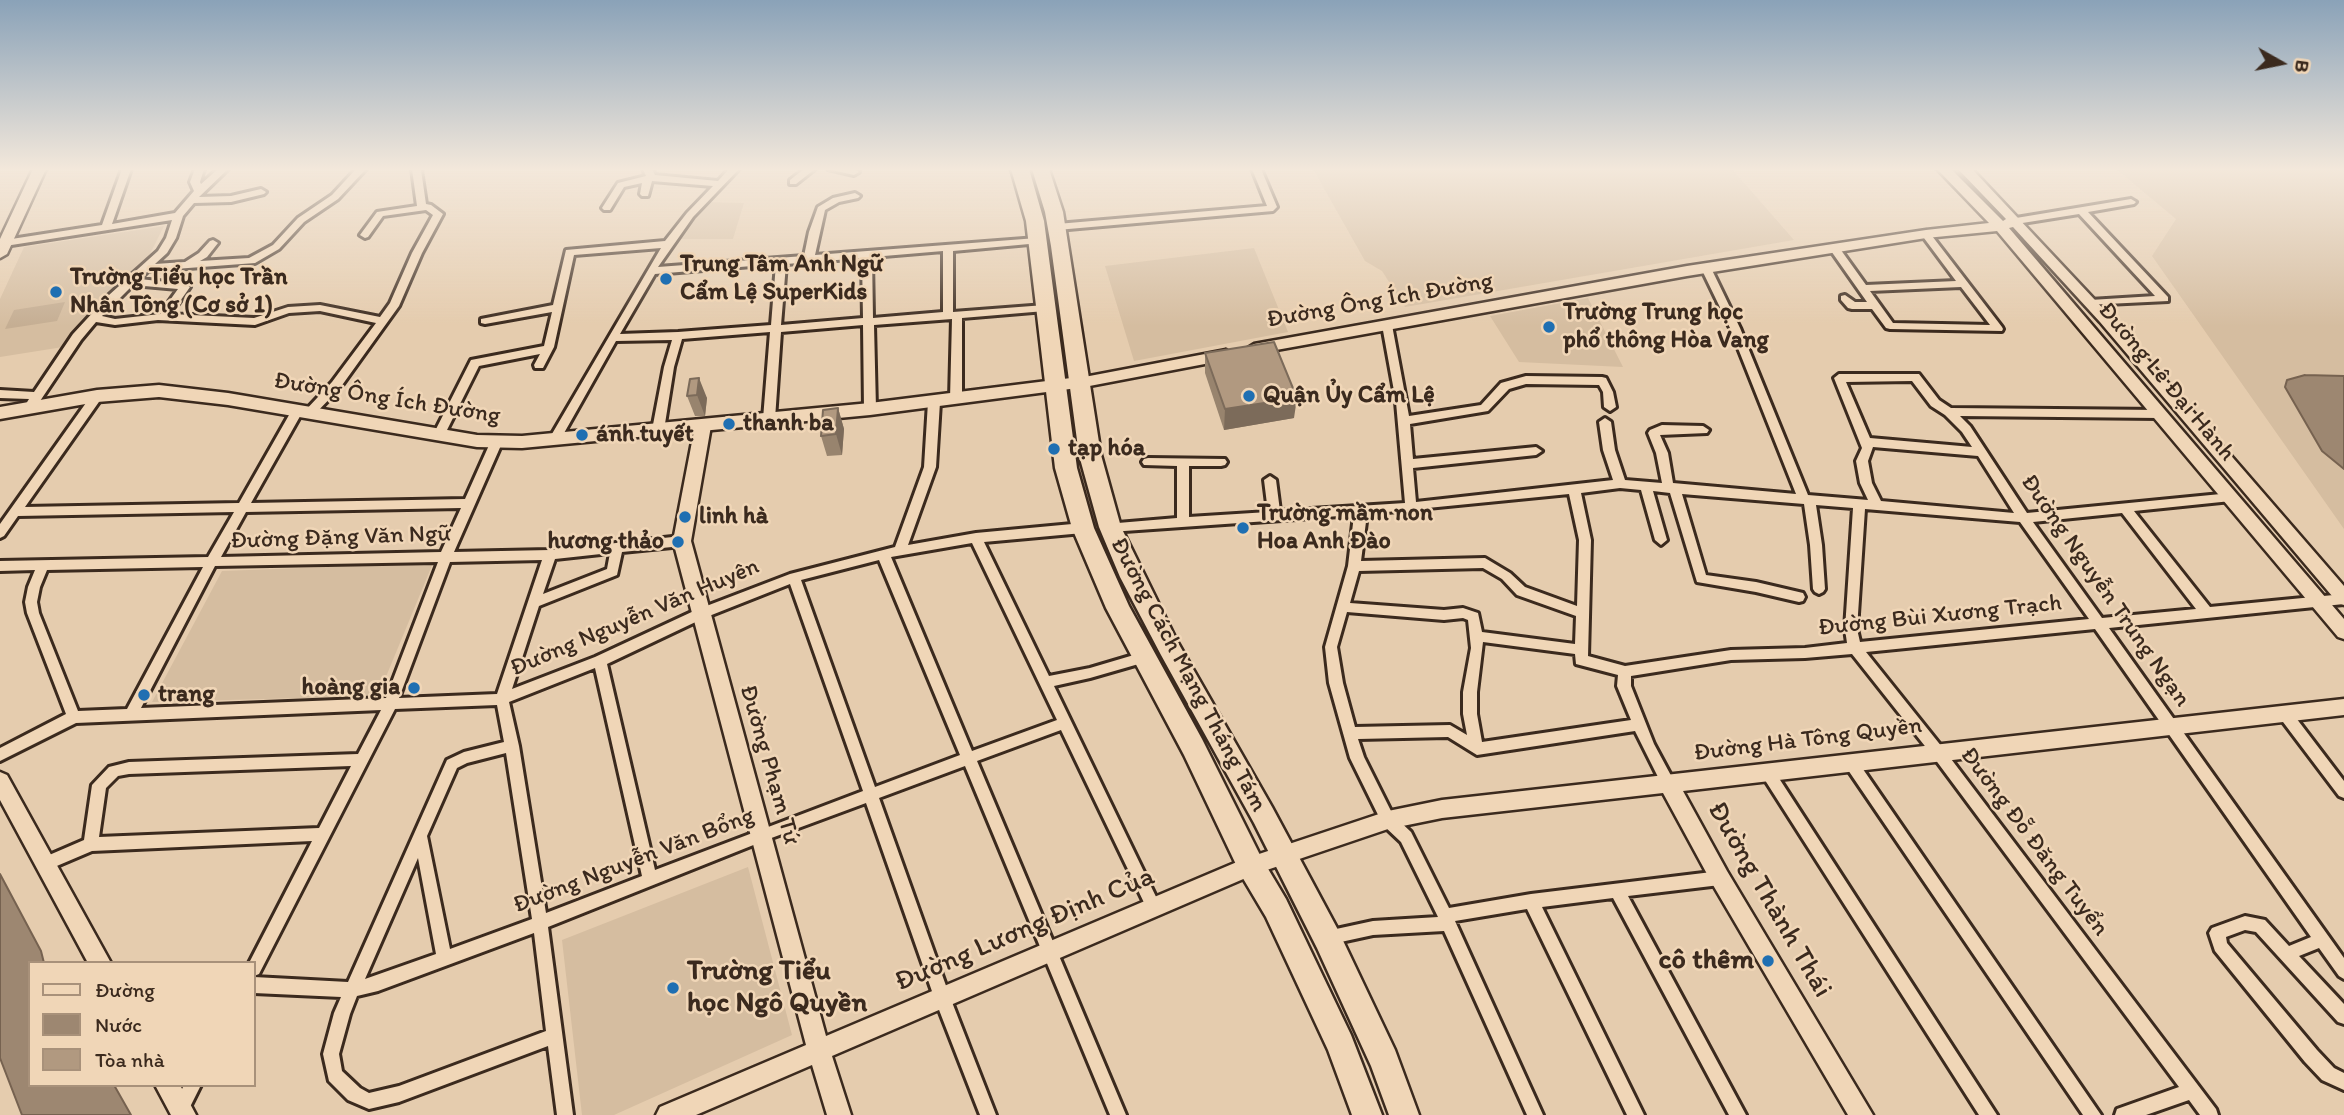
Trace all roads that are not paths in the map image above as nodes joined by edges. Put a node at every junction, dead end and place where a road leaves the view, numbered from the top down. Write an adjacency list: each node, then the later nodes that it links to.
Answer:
1 (15, 221): 25 (street)
2 (108, 221): 18 (street)
3 (150, 221): 18 (street)
4 (176, 221): 32 (street)
5 (302, 221): 31 (street)
6 (375, 221): 21 (street)
7 (434, 221): 47 (street)
8 (685, 221): 24 (street)
9 (818, 221): 29 (street)
10 (1035, 221): 22 (highway, Đường Cách Mạng Tháng Tám)
11 (1055, 221): 19 (highway, Đường Cách Mạng Tháng Tám)
12 (1128, 221): 19 (street)
13 (2004, 221): 17 (street, Đường Lê Đại Hành)
14 (2006, 221): 17 (street, Đường Lê Đại Hành)
15 (2023, 221): 17 (street)
16 (2091, 221): 39 (street)
17 (2008, 224): 20 (street, Đường Ông Ích Đường); 40 (street, Đường Lê Đại Hành); 68 (street, Đường Lê Đại Hành)
18 (106, 227): 25 (street)
19 (1057, 227): 56 (highway, Đường Cách Mạng Tháng Tám)
20 (1926, 234): 27 (street, Đường Ông Ích Đường); 36 (street)
21 (365, 235)
22 (1037, 241): 26 (street); 43 (highway, Đường Cách Mạng Tháng Tám)
23 (213, 243): 31 (street)
24 (668, 244): 34 (street); 42 (street)
25 (2, 248)
26 (948, 248): 28 (street); 44 (street)
27 (1834, 248): 33 (street, Đường Ông Ích Đường); 37 (street)
28 (867, 254): 29 (street); 49 (street)
29 (809, 258): 30 (street)
30 (781, 261): 34 (street); 51 (street)
31 (186, 266): 32 (street)
32 (148, 268): 35 (street)
33 (1706, 268): 50 (street, Đường Ông Ích Đường); 91 (street)
34 (651, 271): 53 (street)
35 (131, 281): 45 (street); 46 (street)
36 (1964, 284): 37 (street); 41 (street)
37 (1862, 288): 41 (street)
38 (1844, 298): 41 (street)
39 (2164, 299): 40 (street)
40 (2090, 303): 121 (street, Đường Lê Đại Hành)
41 (1875, 305)
42 (558, 307): 48 (street); 54 (street)
43 (1045, 308): 44 (street); 57 (highway, Đường Cách Mạng Tháng Tám)
44 (952, 315): 49 (street); 60 (street)
45 (163, 317): 46 (street); 47 (street)
46 (94, 318): 62 (street)
47 (382, 321): 65 (street)
48 (485, 321)
49 (867, 321): 51 (street); 64 (street)
50 (1387, 325): 56 (street, Đường Ông Ích Đường); 70 (street)
51 (775, 328): 52 (street); 69 (street)
52 (678, 336): 53 (street); 73 (street)
53 (613, 338): 76 (street)
54 (547, 349): 55 (street); 75 (street)
55 (539, 365)
56 (1079, 383): 57 (main road, Đường Ông Ích Đường); 103 (highway, Đường Cách Mạng Tháng Tám)
57 (1054, 387): 60 (main road, Đường Ông Ích Đường); 104 (highway, Đường Cách Mạng Tháng Tám)
58 (0, 394): 62 (street)
59 (97, 397): 62 (main road, Đường Ông Ích Đường); 65 (main road, Đường Ông Ích Đường); 99 (street)
60 (956, 399): 61 (main road, Đường Ông Ích Đường)
61 (934, 401): 64 (main road, Đường Ông Ích Đường); 110 (street)
62 (34, 402): 67 (main road, Đường Ông Ích Đường)
63 (1610, 407): 70 (street)
64 (870, 409): 69 (main road, Đường Ông Ích Đường)
65 (303, 412): 75 (main road, Đường Ông Ích Đường); 94 (street)
66 (1949, 412): 68 (street); 77 (street, Đường Nguyễn Trung Ngạn); 80 (street, Đường Nguyễn Trung Ngạn)
67 (0, 413)
68 (2160, 414): 90 (street, Đường Lê Đại Hành)
69 (769, 419): 72 (main road, Đường Ông Ích Đường)
70 (1404, 421): 84 (street)
71 (1605, 422): 86 (street)
72 (703, 426): 73 (main road, Đường Ông Ích Đường); 108 (street, Đường Phạm Tứ)
73 (658, 430): 76 (main road, Đường Ông Ích Đường)
74 (1703, 430): 88 (street)
75 (439, 435): 78 (main road, Đường Ông Ích Đường)
76 (555, 439): 78 (main road, Đường Ông Ích Đường)
77 (1866, 442): 80 (street); 95 (street)
78 (496, 443): 92 (street)
79 (1536, 451): 84 (street)
80 (1981, 452): 101 (street, Đường Nguyễn Trung Ngạn)
81 (1148, 462): 82 (street)
82 (1183, 462): 83 (street); 102 (street)
83 (1221, 462)
84 (1408, 464): 96 (street)
85 (1270, 480): 100 (street)
86 (1620, 484): 87 (street); 89 (street)
87 (1645, 485): 88 (street); 107 (street)
88 (1671, 486): 91 (street); 120 (street)
89 (1573, 489): 96 (street); 126 (street)
90 (2231, 497): 97 (street); 122 (street, Đường Lê Đại Hành)
91 (1807, 500): 93 (street); 119 (street)
92 (470, 503): 94 (street); 113 (street)
93 (1859, 504): 95 (street); 131 (street)
94 (243, 506): 99 (street); 114 (street)
95 (1877, 506): 101 (street)
96 (1411, 507): 98 (street)
97 (2126, 509): 101 (street); 125 (street)
98 (1361, 511): 100 (street); 117 (street)
99 (15, 512): 105 (street)
100 (1275, 516): 102 (street)
101 (2024, 518): 128 (street, Đường Nguyễn Trung Ngạn)
102 (1183, 522): 103 (street)
103 (1110, 527): 164 (highway, Đường Cách Mạng Tháng Tám)
104 (1083, 528): 106 (street, Đường Nguyễn Văn Huyên); 133 (highway, Đường Cách Mạng Tháng Tám)
105 (0, 533)
106 (976, 538): 110 (street, Đường Nguyễn Văn Huyên); 136 (street)
107 (1661, 540)
108 (682, 541): 109 (street, Đường Đặng Văn Ngữ); 127 (street, Đường Phạm Tứ)
109 (617, 548): 112 (street, Đường Đặng Văn Ngữ); 123 (street)
110 (900, 551): 111 (street, Đường Nguyễn Văn Huyên)
111 (883, 554): 118 (street, Đường Nguyễn Văn Huyên); 152 (street)
112 (550, 555): 113 (street, Đường Đặng Văn Ngữ); 123 (street)
113 (446, 556): 114 (street, Đường Đặng Văn Ngữ); 138 (street)
114 (211, 563): 115 (street, Đường Đặng Văn Ngữ); 140 (street)
115 (43, 565): 116 (street, Đường Đặng Văn Ngữ); 142 (street)
116 (0, 566)
117 (1354, 566): 124 (street); 126 (street)
118 (794, 577): 127 (street, Đường Nguyễn Văn Huyên); 158 (street)
119 (1819, 589)
120 (1799, 597)
121 (2344, 598): 122 (street, Đường Bùi Xương Trạch)
122 (2318, 602): 125 (street, Đường Bùi Xương Trạch); 129 (street, Đường Lê Đại Hành)
123 (534, 603): 137 (street)
124 (1342, 607): 130 (street); 146 (street)
125 (2206, 612): 128 (street, Đường Bùi Xương Trạch)
126 (1583, 613): 132 (street)
127 (700, 614): 134 (street, Đường Nguyễn Văn Huyên); 161 (street, Đường Phạm Tứ)
128 (2099, 622): 131 (street, Đường Bùi Xương Trạch); 145 (street, Đường Nguyễn Trung Ngạn)
129 (2344, 632)
130 (1476, 636): 132 (street); 148 (street)
131 (1854, 647): 135 (street, Đường Bùi Xương Trạch); 149 (street, Đường Đỗ Đăng Tuyển)
132 (1581, 650): 135 (street)
133 (1144, 657): 136 (street); 166 (highway, Đường Cách Mạng Tháng Tám)
134 (600, 662): 137 (street, Đường Nguyễn Văn Huyên); 168 (street)
135 (1625, 671): 144 (street, Đường Thành Thái)
136 (1045, 682): 143 (street)
137 (502, 699): 138 (street, Đường Nguyễn Văn Huyên); 147 (street)
138 (390, 705): 140 (street, Đường Nguyễn Văn Huyên); 151 (street)
139 (2344, 707): 141 (street, Đường Hà Tông Quyền)
140 (132, 712): 142 (street, Đường Nguyễn Văn Huyên)
141 (2285, 714): 145 (street, Đường Hà Tông Quyền); 157 (street)
142 (74, 717): 150 (street, Đường Nguyễn Văn Huyên)
143 (1064, 723): 152 (street, Đường Nguyễn Văn Bổng); 171 (street)
144 (1639, 725): 148 (street); 156 (street, Đường Thành Thái)
145 (2174, 727): 149 (street, Đường Hà Tông Quyền); 175 (street, Đường Nguyễn Trung Ngạn)
146 (1350, 733): 148 (street); 159 (street)
147 (512, 746): 162 (street); 173 (street)
148 (1477, 749)
149 (1937, 751): 153 (street, Đường Hà Tông Quyền); 191 (street, Đường Đỗ Đăng Tuyển)
150 (0, 755)
151 (361, 760): 160 (street); 163 (street)
152 (968, 760): 158 (street, Đường Nguyễn Văn Bổng); 176 (street)
153 (1851, 763): 154 (street, Đường Hà Tông Quyền); 205 (street)
154 (1769, 773): 156 (street, Đường Hà Tông Quyền); 204 (street)
155 (0, 781): 165 (street)
156 (1668, 782): 159 (street, Đường Hà Tông Quyền); 167 (street, Đường Thành Thái)
157 (2344, 792)
158 (872, 796): 161 (street, Đường Nguyễn Văn Bổng); 184 (street)
159 (1388, 820): 164 (street, Đường Hà Tông Quyền); 172 (street)
160 (324, 834): 163 (street); 180 (street)
161 (762, 835): 168 (street, Đường Nguyễn Văn Bổng); 187 (street, Đường Phạm Tứ)
162 (421, 837): 178 (street); 183 (street)
163 (91, 844): 165 (street)
164 (1283, 854): 166 (street, Đường Lương Định Của); 174 (highway, Đường Cách Mạng Tháng Tám)
165 (46, 864): 179 (street)
166 (1251, 866): 171 (street, Đường Lương Định Của); 198 (highway, Đường Cách Mạng Tháng Tám)
167 (1720, 878): 169 (street); 203 (street, Đường Thành Thái)
168 (650, 879): 173 (street, Đường Nguyễn Văn Bổng)
169 (1616, 891): 170 (street); 202 (street)
170 (1531, 901): 172 (street); 201 (street)
171 (1154, 908): 176 (street, Đường Lương Định Của)
172 (1447, 920): 174 (street); 200 (street)
173 (540, 923): 178 (street, Đường Nguyễn Văn Bổng); 186 (street)
174 (1327, 938): 199 (highway, Đường Cách Mạng Tháng Tám)
175 (2322, 940): 177 (street); 181 (street, Đường Nguyễn Trung Ngạn)
176 (1049, 952): 184 (street, Đường Lương Định Của); 197 (street)
177 (2287, 954): 185 (street); 188 (street)
178 (444, 958): 183 (street, Đường Nguyễn Văn Bổng)
179 (99, 961)
180 (256, 965)
181 (2344, 971)
182 (256, 985): 183 (street, Đường Nguyễn Văn Bổng)
183 (352, 990): 186 (street)
184 (942, 997): 187 (street, Đường Lương Định Của); 196 (street)
185 (2344, 1016)
186 (554, 1036): 194 (street)
187 (820, 1052): 193 (street, Đường Lương Định Của); 195 (street, Đường Phạm Tứ)
188 (2344, 1082)
189 (168, 1087): 192 (street)
190 (192, 1087): 192 (street)
191 (2191, 1091): 206 (street); 207 (street, Đường Đỗ Đăng Tuyển)
192 (182, 1112)
193 (680, 1112)
194 (565, 1115)
195 (839, 1115)
196 (988, 1115)
197 (1118, 1115)
198 (1367, 1115)
199 (1404, 1115)
200 (1535, 1115)
201 (1636, 1115)
202 (1738, 1115)
203 (1861, 1115)
204 (1989, 1115)
205 (2093, 1115)
206 (2123, 1115)
207 (2210, 1115)

